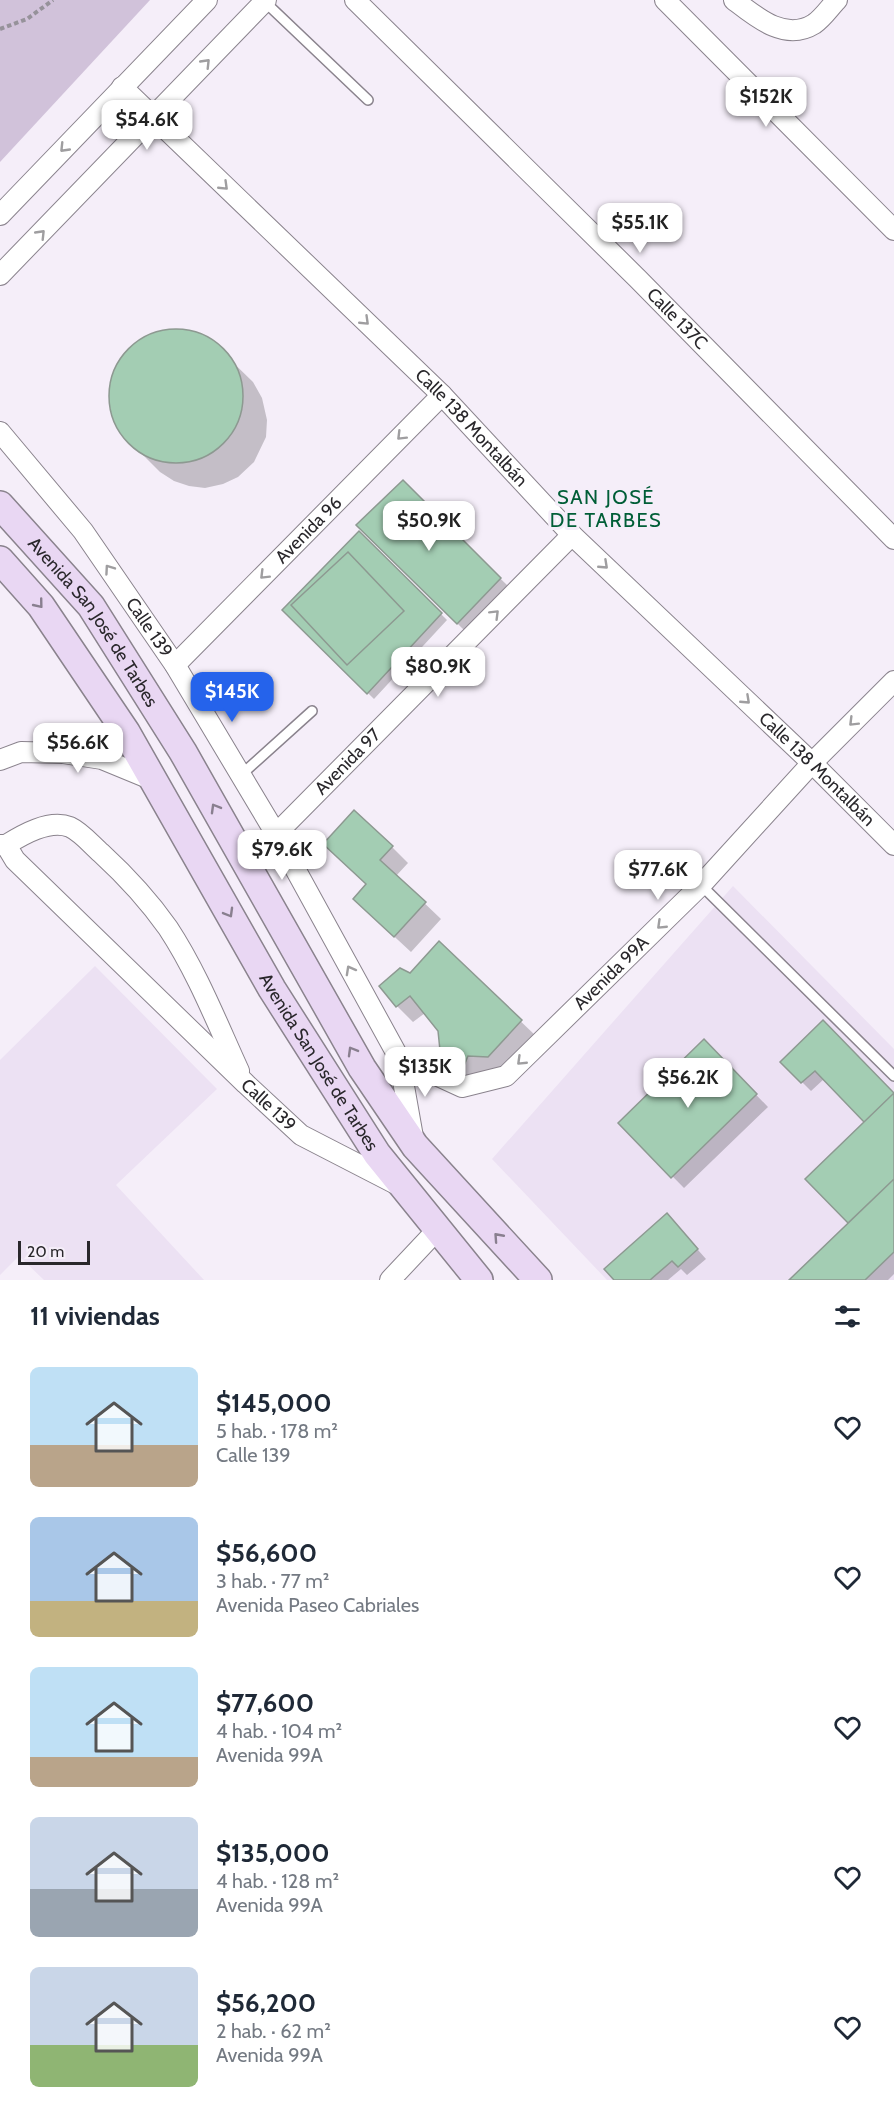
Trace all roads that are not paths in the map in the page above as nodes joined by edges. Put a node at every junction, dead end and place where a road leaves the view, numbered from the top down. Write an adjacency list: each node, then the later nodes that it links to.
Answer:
1 (207, 0): 7 (street)
2 (355, 0): 17 (street, Calle 137C)
3 (664, 0): 11 (street)
4 (734, 0): 5 (street)
5 (837, 0)
6 (266, 1): 8 (lane); 9 (street, one-way to 6)
7 (122, 87): 9 (street, Calle 138 Montalbán); 10 (street, one-way to 10)
8 (368, 100)
9 (153, 118): 12 (street, one-way to 9); 13 (street, Calle 138 Montalbán, one-way to 13)
10 (0, 215)
11 (894, 230)
12 (0, 276)
13 (442, 395): 16 (street, Calle 138 Montalbán); 19 (street, Avenida 96, one-way to 19)
14 (0, 432): 19 (street, Calle 139, one-way to 14)
15 (0, 505): 33 (street, Avenida San José de Tarbes, one-way to 15)
16 (572, 535): 23 (street, Calle 138 Montalbán, one-way to 23); 26 (street, Avenida 97, one-way to 16)
17 (894, 539)
18 (0, 560): 25 (street, Avenida San José de Tarbes, one-way to 25)
19 (176, 665): 24 (street, Calle 139)
20 (894, 681): 23 (street, Avenida 99A, one-way to 23)
21 (312, 711): 24 (lane)
22 (0, 760): 25 (street)
23 (812, 763): 28 (street, Calle 138 Montalbán); 29 (street, Avenida 99A)
24 (241, 775): 26 (street, Calle 139)
25 (153, 780): 34 (street, Avenida San José de Tarbes, one-way to 34)
26 (276, 834): 30 (street, Calle 139, one-way to 26)
27 (3, 845): 32 (street, Calle 139); 32 (street)
28 (894, 845)
29 (701, 885): 30 (street, Avenida 99A, one-way to 30); 31 (lane)
30 (399, 1058): 33 (street, Calle 139)
31 (894, 1077)
32 (246, 1084): 34 (street, Calle 139)
33 (415, 1146): 38 (street, Avenida San José de Tarbes, one-way to 33)
34 (405, 1189): 35 (street, Avenida San José de Tarbes)
35 (437, 1230): 36 (street); 37 (street, Avenida San José de Tarbes)
36 (390, 1280)
37 (478, 1280)
38 (538, 1280)

